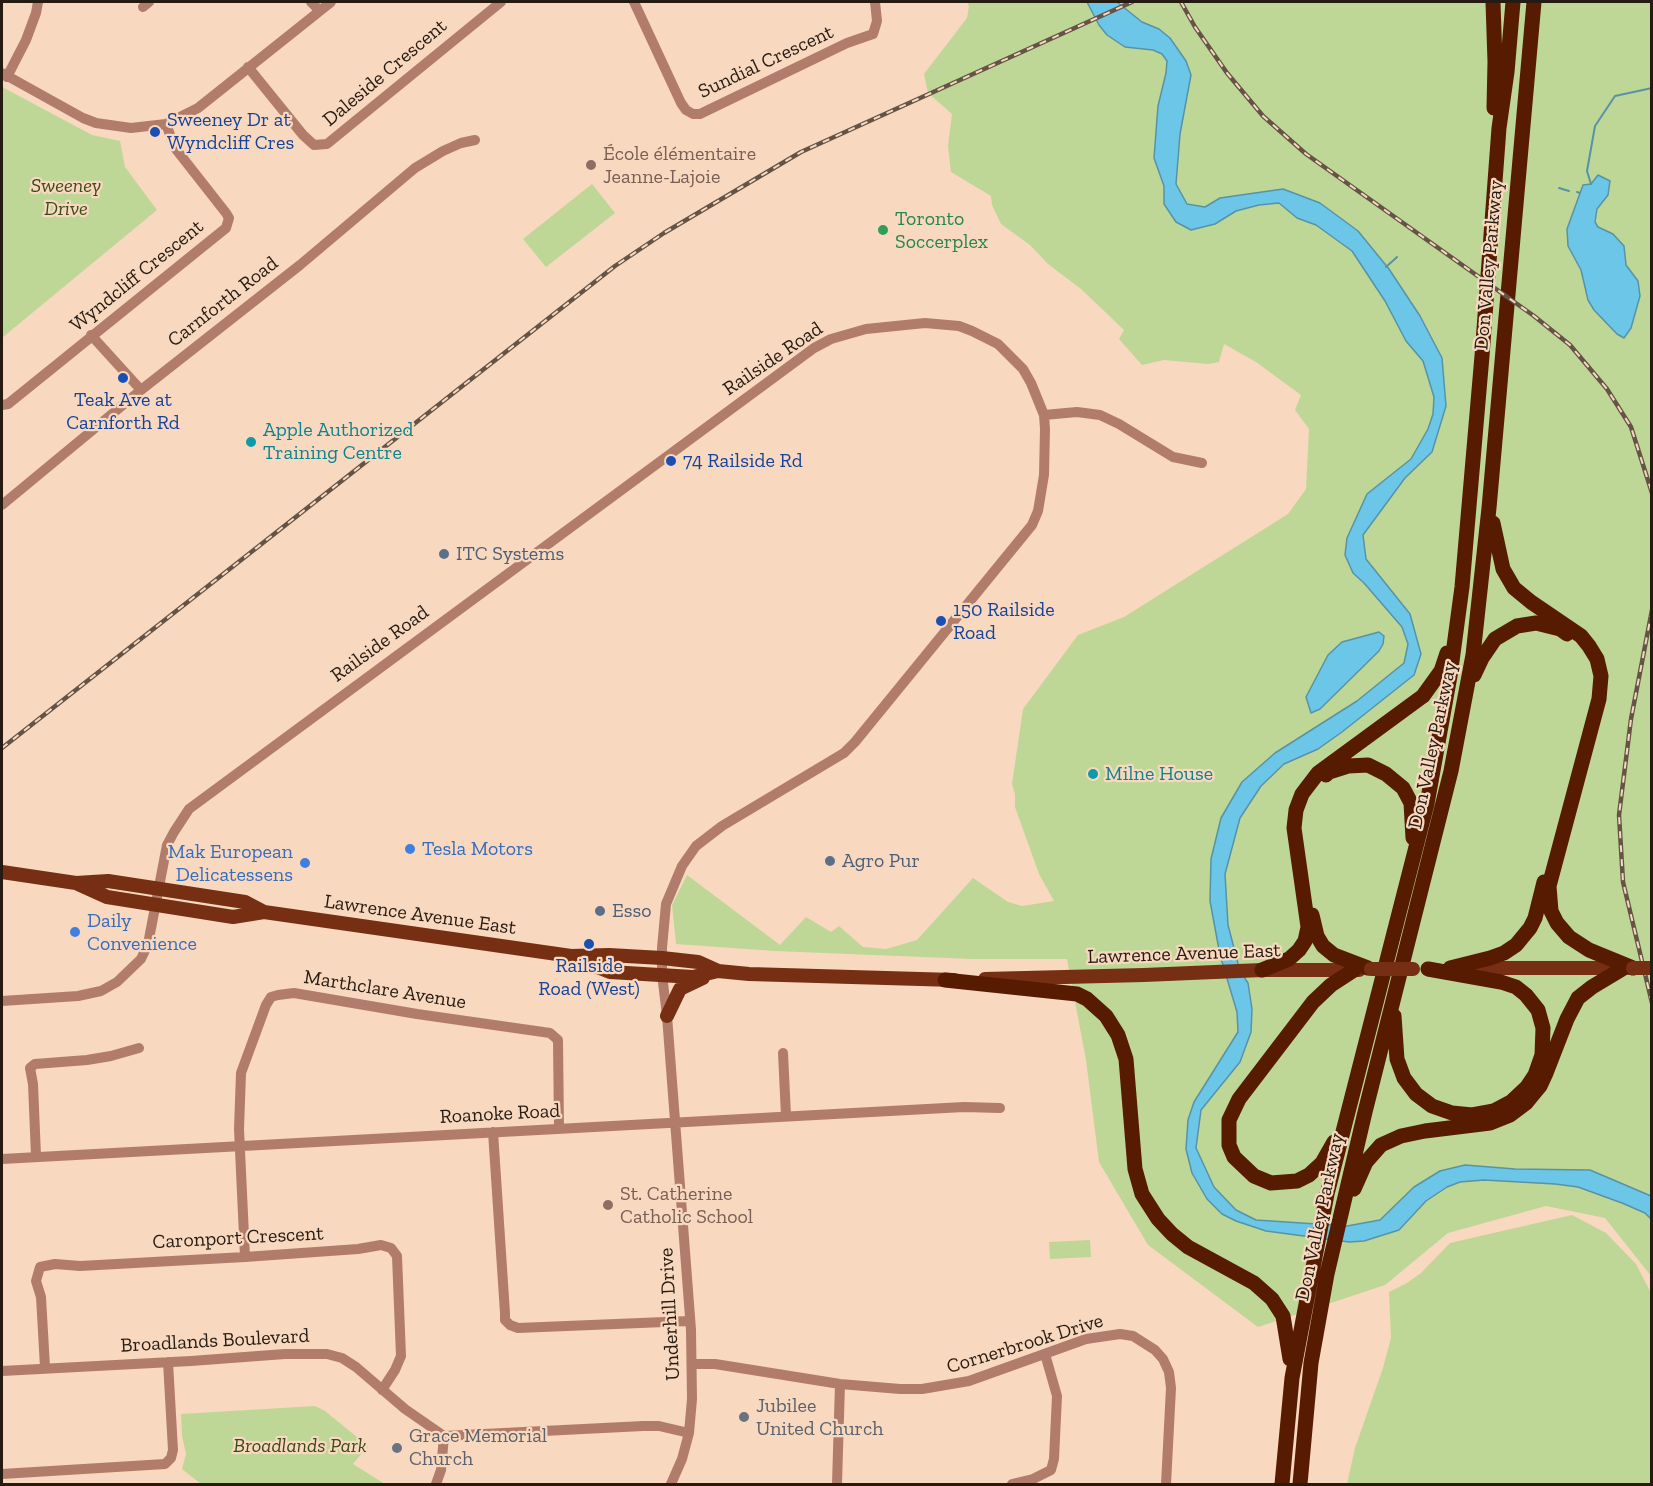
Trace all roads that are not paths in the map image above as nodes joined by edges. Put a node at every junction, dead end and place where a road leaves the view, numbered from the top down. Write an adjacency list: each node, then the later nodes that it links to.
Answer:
1 (38, 2): 12 (street)
2 (311, 2): 10 (street)
3 (331, 2): 10 (street)
4 (501, 2): 11 (street, Daleside Crescent)
5 (634, 2): 6 (street, Sundial Crescent)
6 (876, 2)
7 (1493, 2): 14 (highway)
8 (1513, 2): 14 (highway, Don Valley Parkway)
9 (1534, 2): 22 (highway, Don Valley Parkway)
10 (320, 11): 11 (street)
11 (248, 67): 13 (street)
12 (4, 75): 13 (street)
13 (166, 124): 16 (street, Wyndcliff Crescent)
14 (1499, 128): 23 (highway, Don Valley Parkway)
15 (475, 140): 17 (street, Carnforth Road)
16 (91, 335): 17 (street); 18 (street, Wyndcliff Crescent)
17 (141, 390): 21 (street, Carnforth Road)
18 (2, 405)
19 (1044, 415): 20 (street); 28 (street, Railside Road); 32 (street, Railside Road)
20 (1202, 463)
21 (2, 505)
22 (1489, 508): 24 (highway, Don Valley Parkway); 34 (highway)
23 (1456, 627): 25 (highway, Don Valley Parkway); 37 (highway)
24 (1466, 694): 33 (highway); 43 (highway, Don Valley Parkway)
25 (1414, 849): 38 (highway); 49 (highway, Don Valley Parkway)
26 (2, 872): 27 (main road, Lawrence Avenue East)
27 (76, 883): 28 (main road, Lawrence Avenue East); 29 (main road, Lawrence Avenue East)
28 (159, 888): 29 (street, Railside Road); 30 (main road, Lawrence Avenue East)
29 (156, 905): 30 (main road, Lawrence Avenue East); 42 (street, Railside Road)
30 (264, 912): 31 (main road, Lawrence Avenue East)
31 (571, 956): 32 (main road, Lawrence Avenue East); 40 (main road, Lawrence Avenue East)
32 (662, 958): 39 (main road, Lawrence Avenue East); 40 (street, Underhill Drive)
33 (1449, 968): 34 (main road, Lawrence Avenue East); 36 (main road, Lawrence Avenue East)
34 (1627, 968): 35 (main road, Lawrence Avenue East, bridge); 56 (highway)
35 (1652, 968)
36 (1421, 969): 38 (main road, Lawrence Avenue East, bridge); 43 (highway)
37 (1262, 970): 38 (main road, Lawrence Avenue East); 41 (main road, Lawrence Avenue East)
38 (1361, 970): 49 (highway)
39 (718, 971): 40 (main road, Lawrence Avenue East); 41 (main road, Lawrence Avenue East); 44 (main road)
40 (662, 974): 44 (street, Underhill Drive)
41 (945, 980): 64 (highway)
42 (2, 1001)
43 (1393, 1001): 56 (highway, Don Valley Parkway)
44 (667, 1016): 50 (street, Underhill Drive)
45 (140, 1048): 54 (street)
46 (783, 1053): 48 (street)
47 (1000, 1108): 48 (street, Roanoke Road)
48 (786, 1116): 50 (street, Roanoke Road)
49 (1346, 1118): 64 (highway, Don Valley Parkway)
50 (675, 1123): 51 (street, Roanoke Road); 58 (street, Underhill Drive)
51 (559, 1128): 52 (street, Roanoke Road); 53 (street, Marthclare Avenue)
52 (493, 1132): 53 (street, Roanoke Road); 58 (street)
53 (240, 1147): 54 (street, Roanoke Road); 57 (street)
54 (36, 1156): 55 (street, Roanoke Road)
55 (2, 1159)
56 (1341, 1209): 76 (highway, Don Valley Parkway)
57 (245, 1257): 62 (street, Caronport Crescent); 66 (street, Caronport Crescent)
58 (689, 1321): 61 (street, Underhill Drive)
59 (1045, 1354): 65 (street, Cornerbrook Drive); 73 (street); 74 (street, Cornerbrook Drive)
60 (168, 1362): 62 (street, Broadlands Boulevard); 66 (street, Broadlands Boulevard); 69 (street)
61 (692, 1364): 65 (street, Cornerbrook Drive); 67 (street, Underhill Drive)
62 (45, 1367): 63 (street, Broadlands Boulevard)
63 (2, 1371)
64 (1292, 1378): 75 (highway, Don Valley Parkway)
65 (840, 1384): 72 (street)
66 (382, 1390): 68 (street, Broadlands Boulevard)
67 (689, 1433): 68 (street); 71 (street, Underhill Drive)
68 (444, 1436): 70 (street)
69 (2, 1474)
70 (436, 1485)
71 (671, 1485)
72 (837, 1485)
73 (1012, 1485)
74 (1166, 1485)
75 (1282, 1485)
76 (1300, 1485)

